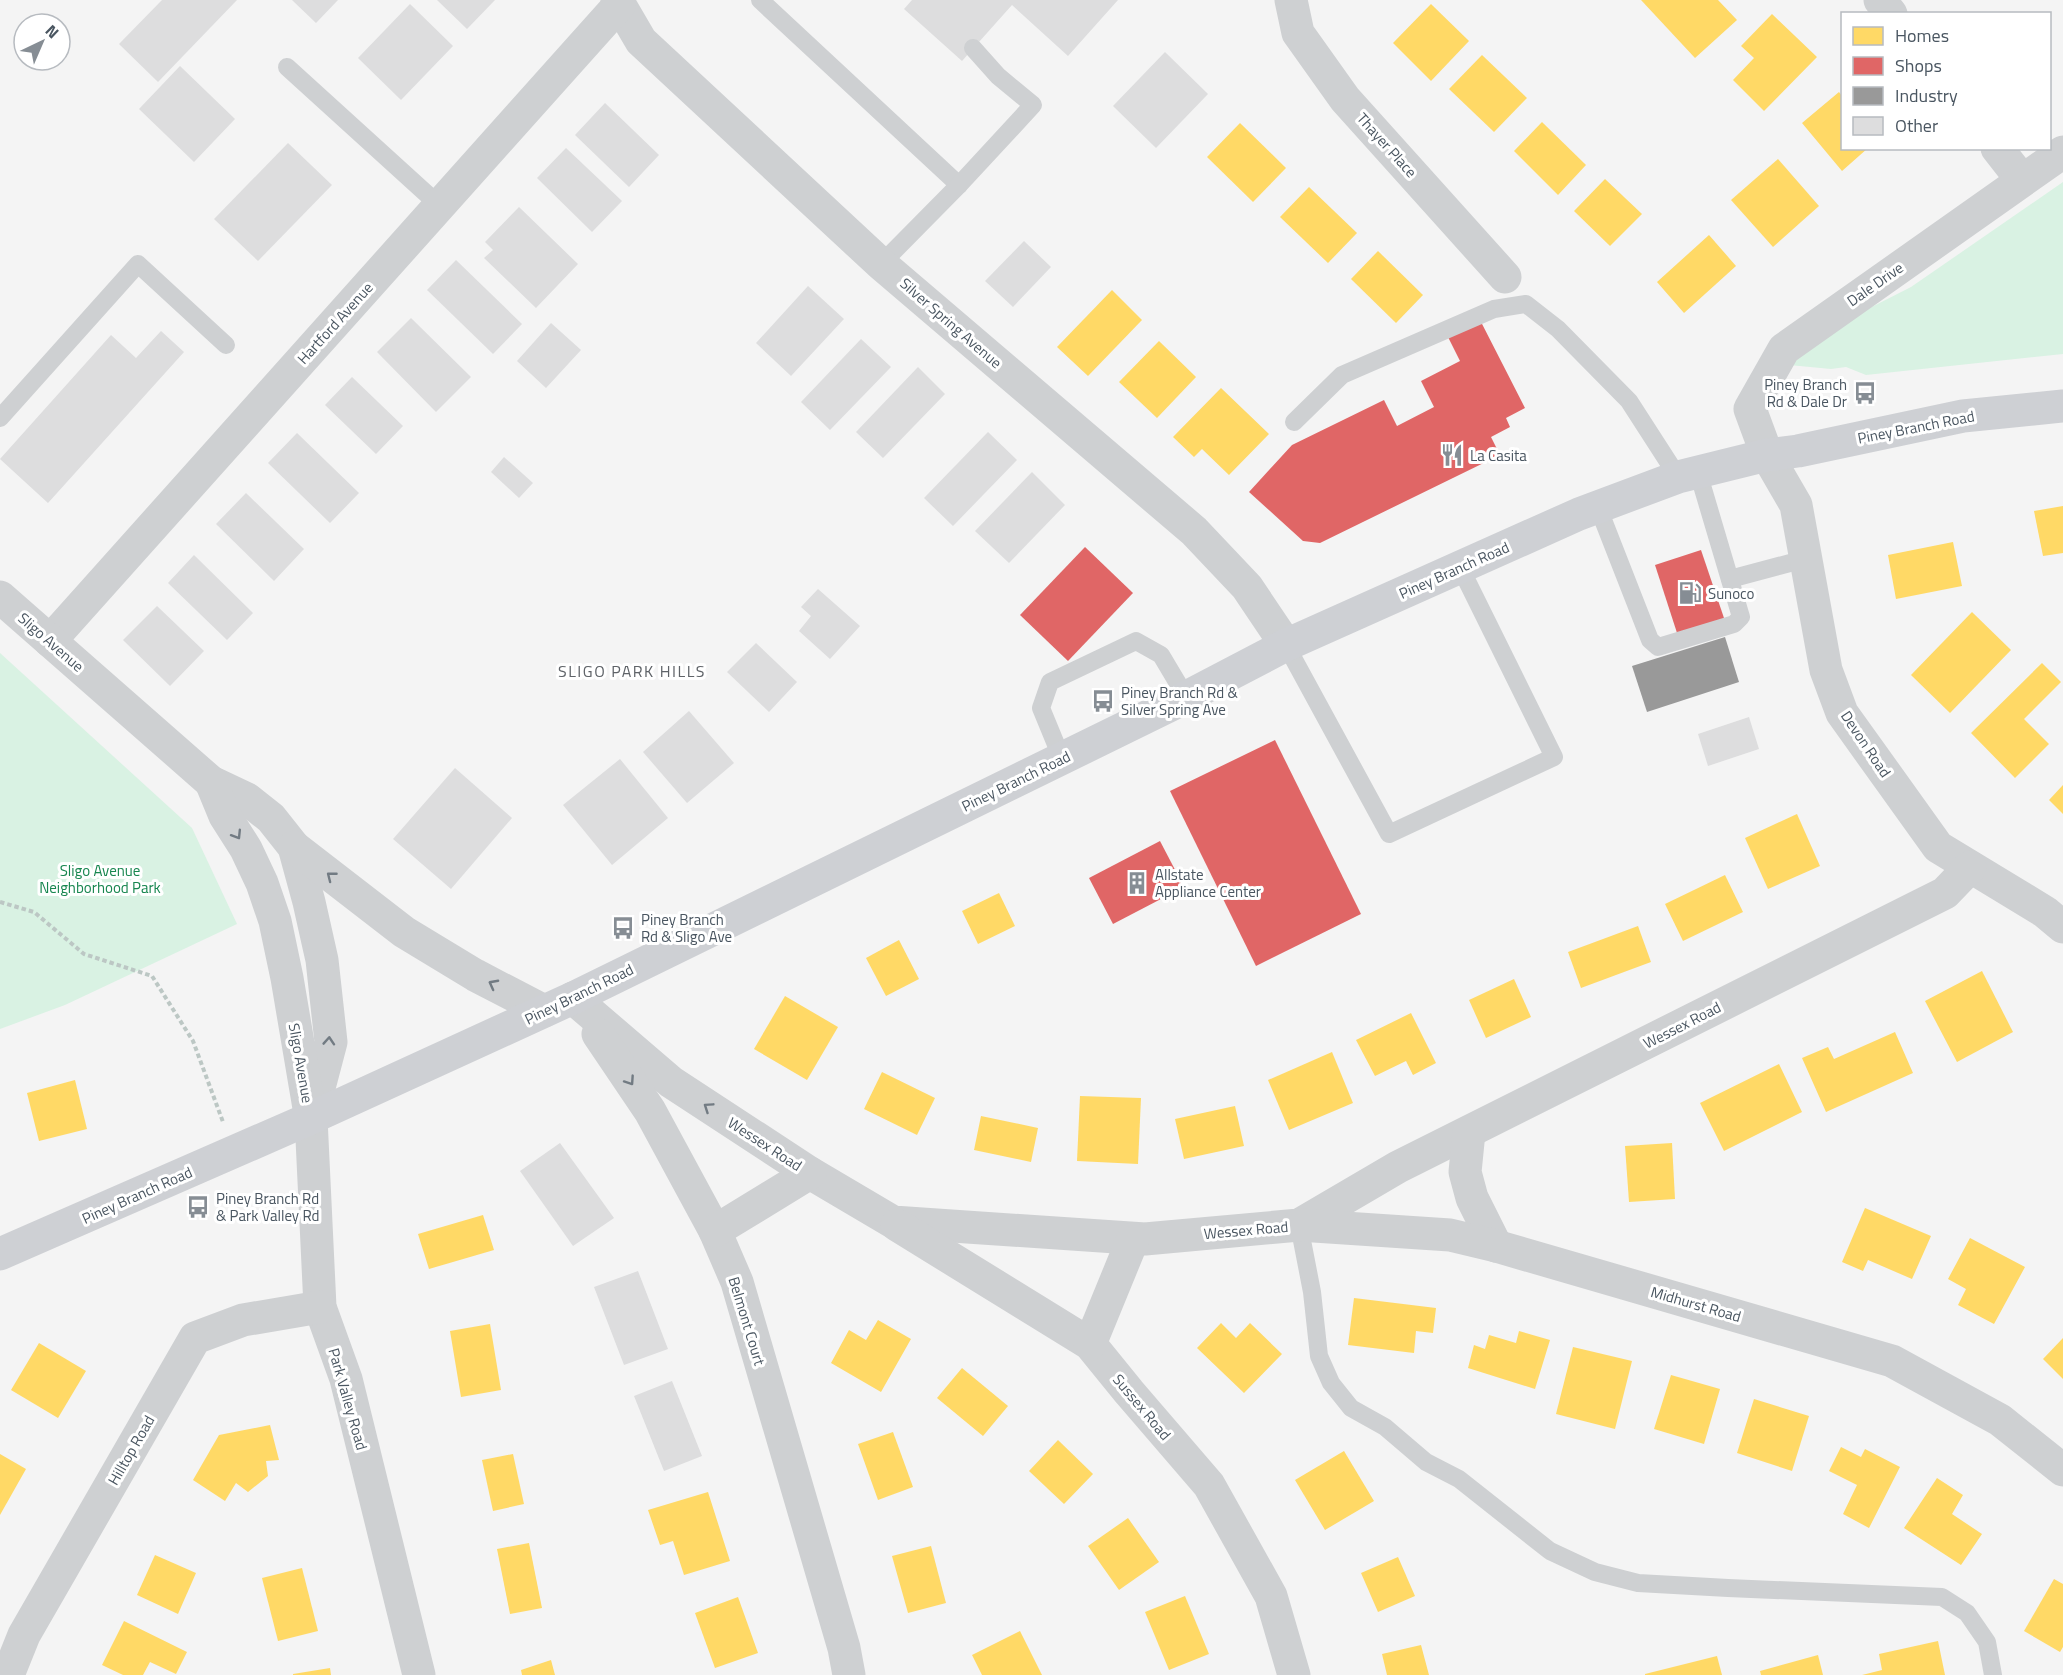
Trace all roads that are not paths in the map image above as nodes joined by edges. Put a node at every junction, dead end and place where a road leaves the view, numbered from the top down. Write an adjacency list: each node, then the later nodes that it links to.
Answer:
1 (760, 0): 11 (lane)
2 (1291, 0): 14 (street, Thayer Place)
3 (1880, 0): 5 (street)
4 (618, 3): 12 (street, Hartford Avenue); 13 (street, Silver Spring Avenue)
5 (1889, 12)
6 (973, 48): 11 (lane)
7 (288, 67): 12 (lane)
8 (1998, 150): 10 (street)
9 (2063, 152): 10 (street, Dale Drive)
10 (2022, 180): 19 (street, Dale Drive)
11 (959, 185): 13 (lane)
12 (440, 206): 26 (street, Hartford Avenue)
13 (881, 264): 27 (street, Silver Spring Avenue)
14 (1505, 277)
15 (226, 345): 17 (lane)
16 (2063, 406): 19 (main road, Piney Branch Road)
17 (0, 418)
18 (1294, 422): 20 (lane)
19 (1767, 455): 20 (main road, Piney Branch Road); 22 (street, Devon Road)
20 (1688, 474): 21 (main road, Piney Branch Road); 24 (lane)
21 (1598, 507): 23 (main road, Piney Branch Road); 24 (lane)
22 (1805, 559): 24 (lane); 32 (street, Devon Road)
23 (1460, 567): 27 (main road, Piney Branch Road); 27 (lane)
24 (1730, 579)
25 (0, 597): 26 (street, Sligo Avenue)
26 (50, 641): 30 (street, Sligo Avenue)
27 (1286, 645): 28 (main road, Piney Branch Road)
28 (1186, 697): 29 (main road, Piney Branch Road); 29 (lane)
29 (1062, 759): 34 (main road, Piney Branch Road)
30 (211, 782): 31 (street, Sligo Avenue); 36 (street, Sligo Avenue, one-way to 36)
31 (294, 847): 35 (street, one-way to 31); 36 (street, Sligo Avenue, one-way to 31)
32 (1970, 867): 33 (street, Devon Road); 37 (street, Wessex Road)
33 (2063, 927)
34 (573, 998): 35 (main road, Piney Branch Road); 38 (street, Wessex Road, one-way to 34); 41 (street, Belmont Court, one-way to 41)
35 (544, 1011): 36 (main road, Piney Branch Road)
36 (311, 1118): 44 (main road, Piney Branch Road); 45 (street, Park Valley Road)
37 (1469, 1132): 40 (street, Wessex Road); 43 (street)
38 (810, 1173): 39 (street, Wessex Road); 41 (street)
39 (893, 1222): 42 (street, Wessex Road); 46 (street, Sussex Road)
40 (1299, 1225): 42 (street, Wessex Road); 43 (street, Midhurst Road); 52 (lane)
41 (715, 1231): 50 (street, Belmont Court)
42 (1133, 1239): 46 (street)
43 (1496, 1246): 47 (street, Midhurst Road)
44 (0, 1254)
45 (320, 1307): 48 (street, Hilltop Road); 49 (street, Park Valley Road)
46 (1090, 1344): 51 (street, Sussex Road)
47 (2063, 1470)
48 (8, 1675)
49 (419, 1675)
50 (849, 1675)
51 (1294, 1675)
52 (1993, 1675)

